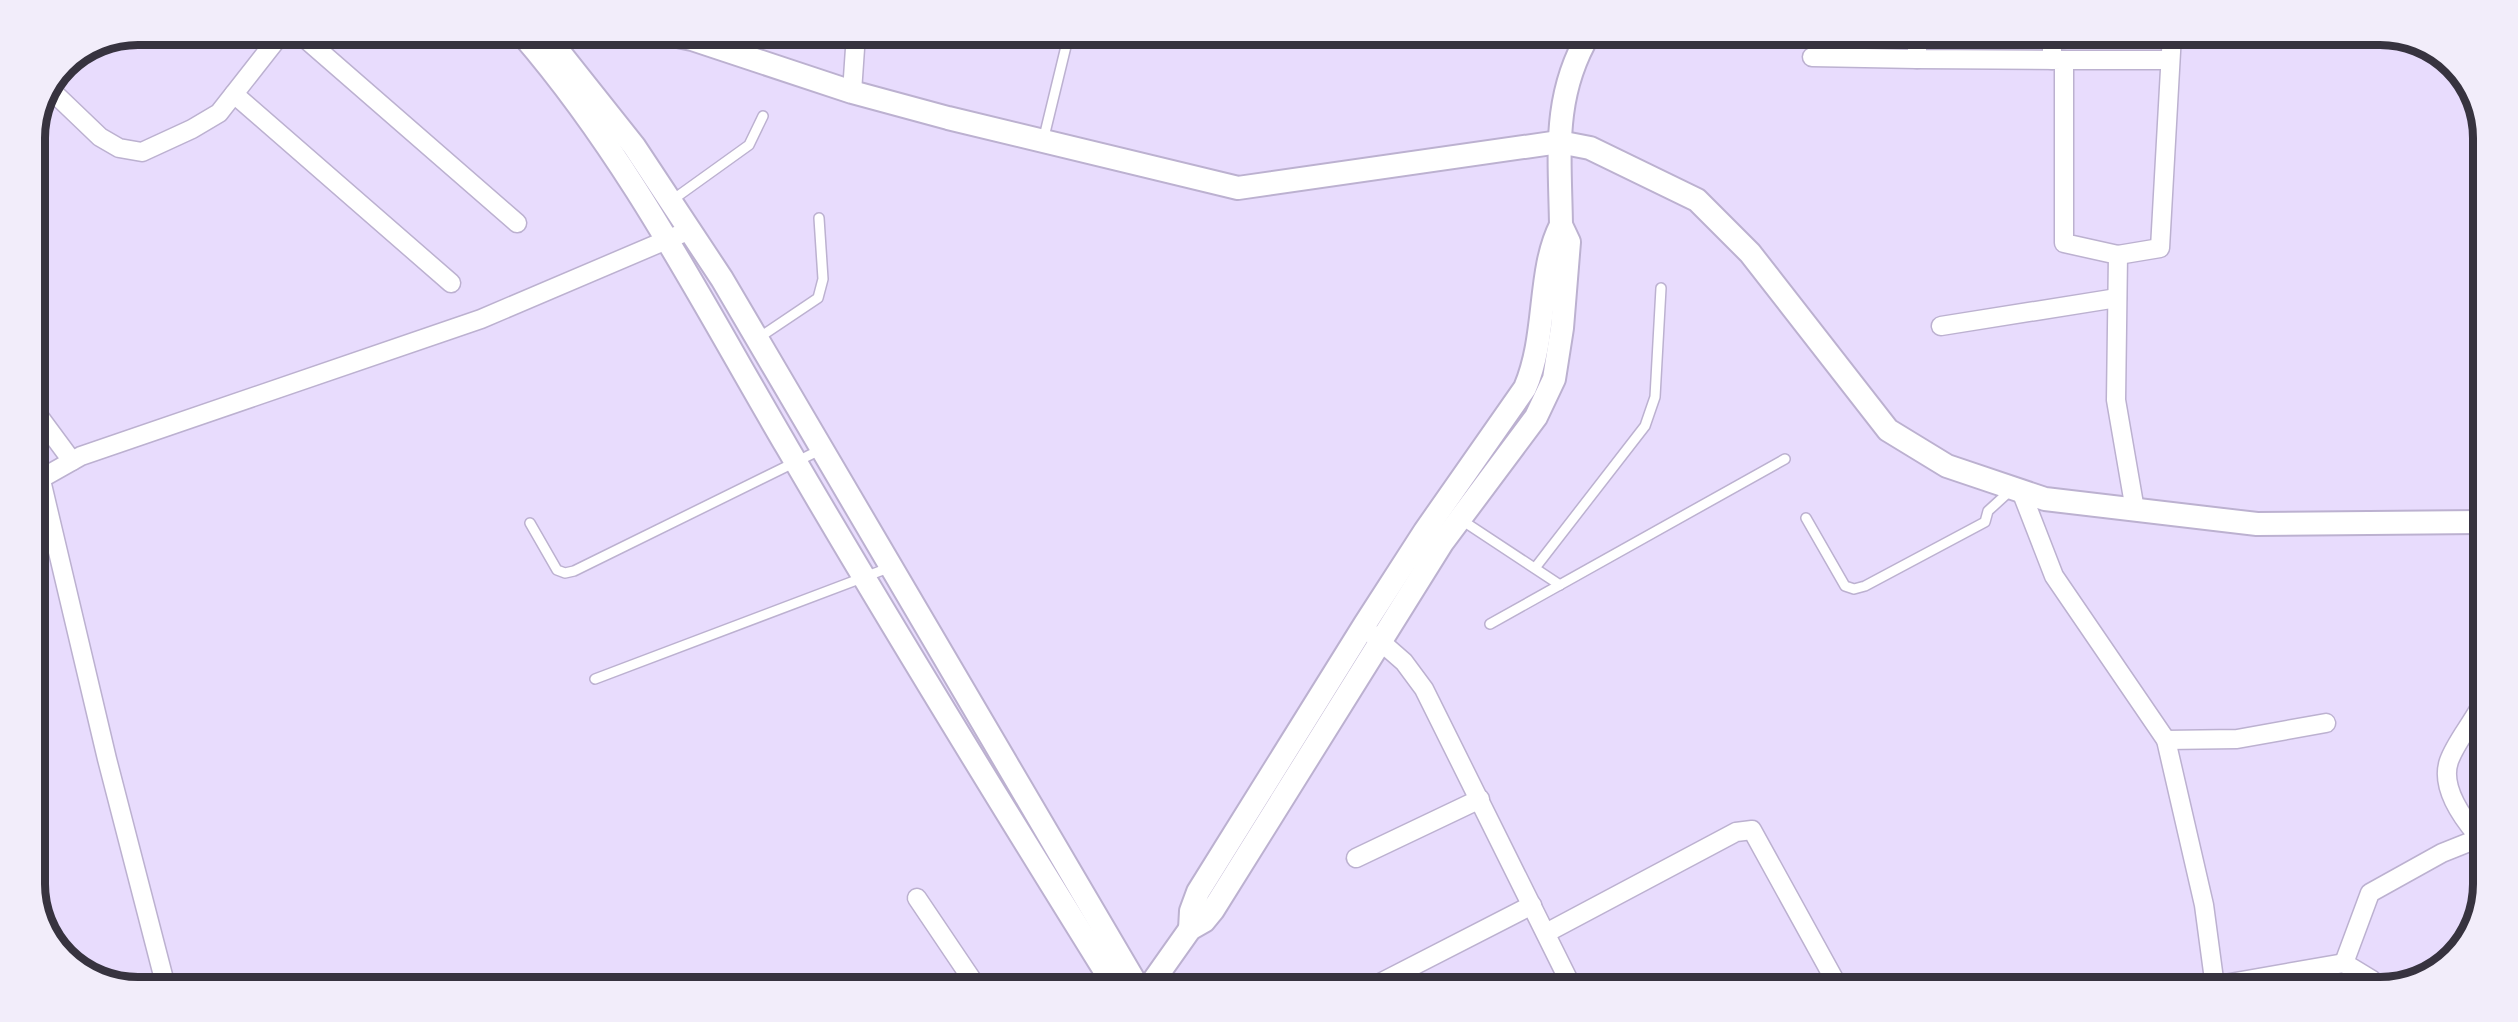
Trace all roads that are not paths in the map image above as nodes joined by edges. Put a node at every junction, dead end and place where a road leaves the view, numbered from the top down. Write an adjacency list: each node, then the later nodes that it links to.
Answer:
1 (272, 45): 17 (street)
2 (313, 45): 24 (street)
3 (531, 45): 27 (street)
4 (554, 45): 22 (street)
5 (710, 45): 16 (street)
6 (855, 45): 16 (street)
7 (1066, 45): 20 (lane)
8 (1583, 45): 21 (street)
9 (1917, 45): 13 (street)
10 (2055, 45): 14 (street)
11 (2171, 45): 15 (street)
12 (1812, 57): 13 (street)
13 (1917, 59): 14 (street)
14 (2058, 60): 15 (street); 28 (street)
15 (2169, 60): 28 (street)
16 (852, 92): 20 (street)
17 (234, 94): 18 (street); 29 (street)
18 (56, 95)
19 (763, 116): 22 (lane)
20 (1042, 141): 21 (street)
21 (1559, 142): 25 (street); 40 (street)
22 (671, 201): 26 (street)
23 (819, 218): 33 (lane)
24 (517, 223)
25 (1561, 225): 44 (street); 52 (street)
26 (690, 230): 27 (street); 33 (street)
27 (669, 239): 37 (street); 38 (street)
28 (2118, 255): 31 (street)
29 (452, 282)
30 (1661, 288): 48 (lane)
31 (2117, 298): 32 (street); 42 (street)
32 (1941, 326)
33 (757, 339): 35 (street)
34 (45, 425): 37 (street)
35 (820, 450): 38 (lane); 47 (street)
36 (1785, 459): 50 (lane)
37 (72, 461): 39 (street)
38 (795, 462): 46 (lane); 49 (street)
39 (45, 477)
40 (2017, 490): 42 (street); 43 (lane); 56 (street)
41 (45, 509): 65 (street)
42 (2135, 510): 45 (street)
43 (1806, 518)
44 (1460, 519): 48 (lane); 52 (street)
45 (2473, 522)
46 (530, 523)
47 (891, 567): 49 (lane); 68 (street)
48 (1535, 568): 50 (lane)
49 (865, 577): 53 (lane); 67 (street)
50 (1560, 585): 51 (lane)
51 (1491, 624)
52 (1372, 634): 57 (street); 69 (street)
53 (595, 679)
54 (2473, 720): 58 (street)
55 (2326, 723): 56 (street)
56 (2166, 740): 73 (street)
57 (1480, 799): 60 (street); 62 (street)
58 (2473, 832)
59 (2473, 839): 64 (street)
60 (1356, 858)
61 (917, 898): 66 (street)
62 (1532, 904): 63 (street); 70 (street)
63 (1546, 933): 71 (street); 72 (street)
64 (2344, 963): 74 (street); 75 (street)
65 (162, 977)
66 (970, 977)
67 (1109, 977)
68 (1132, 977)
69 (1156, 977)
70 (1391, 977)
71 (1567, 977)
72 (1833, 977)
73 (2211, 977)
74 (2267, 977)
75 (2367, 977)

